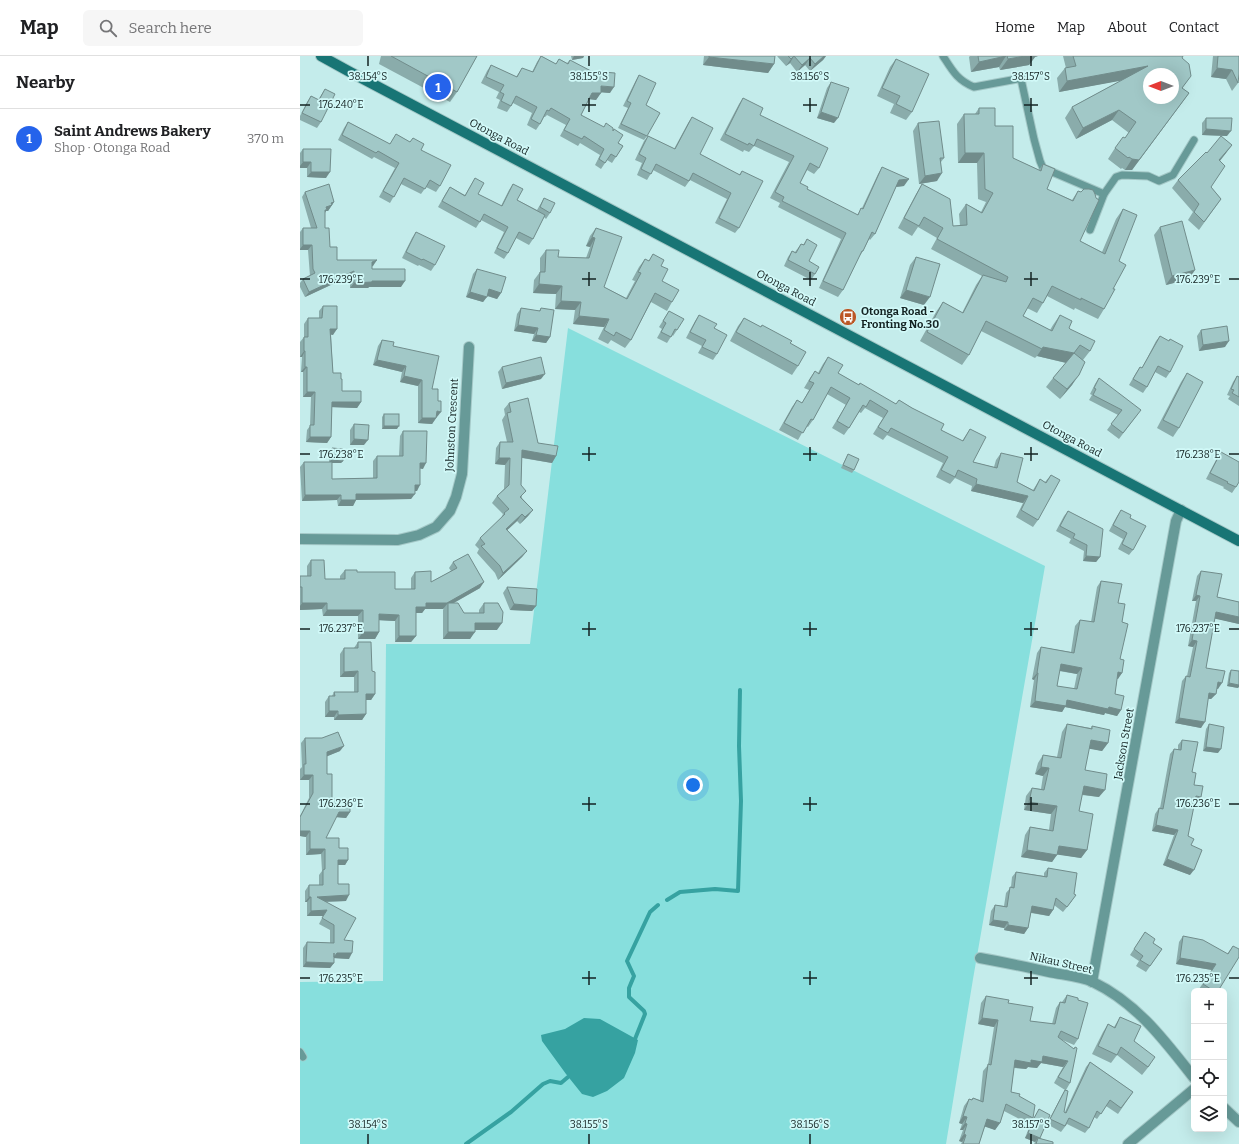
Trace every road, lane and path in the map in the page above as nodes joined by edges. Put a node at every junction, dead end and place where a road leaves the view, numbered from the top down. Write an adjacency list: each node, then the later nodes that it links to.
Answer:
1 (321, 56): 9 (street, Otonga Road)
2 (942, 56): 4 (lane)
3 (1034, 76): 4 (lane)
4 (1021, 79): 6 (lane)
5 (1194, 140): 6 (lane)
6 (1104, 194): 7 (lane)
7 (1090, 230)
8 (469, 347): 10 (street, Johnston Crescent)
9 (1181, 510): 11 (street, Otonga Road); 13 (street, Jackson Street)
10 (300, 539)
11 (1239, 541)
12 (980, 958): 13 (street, Nikau Street)
13 (1092, 982): 14 (street, Nikau Street)
14 (1191, 1074)
15 (1191, 1092): 18 (street)
16 (1227, 1111): 17 (street)
17 (1239, 1122)
18 (1128, 1144)

